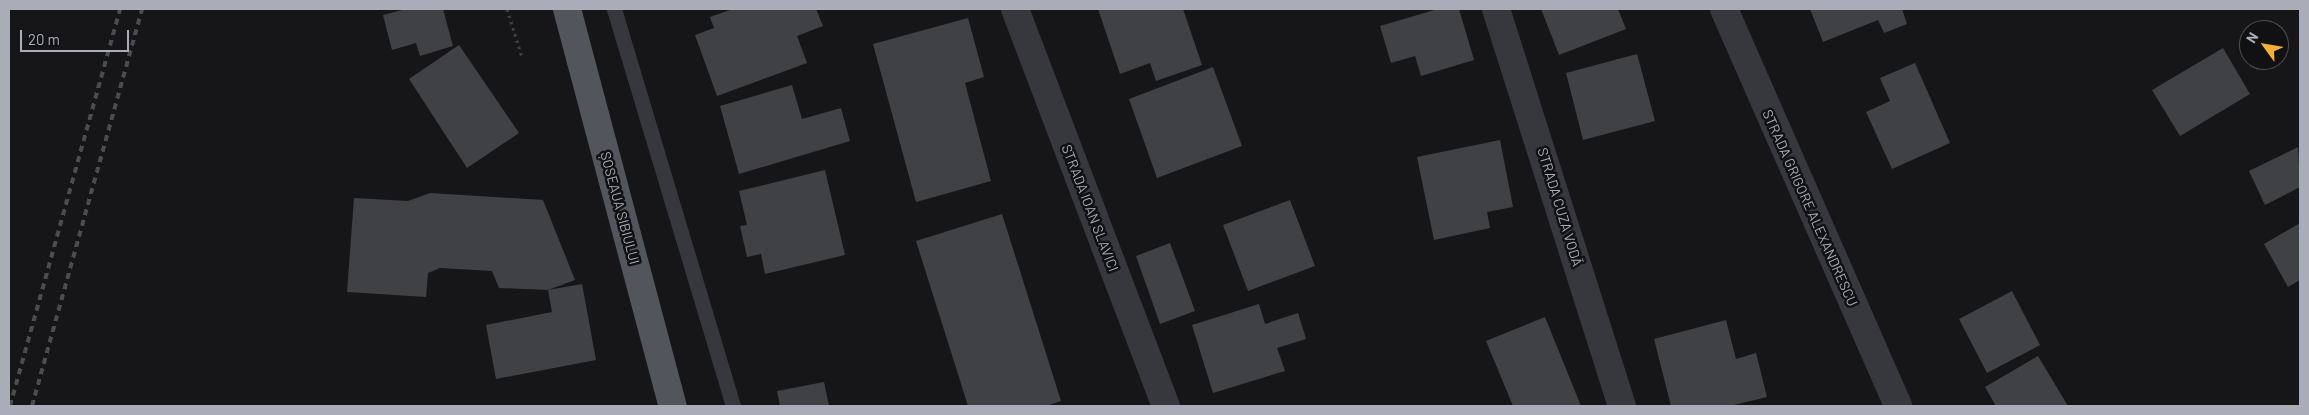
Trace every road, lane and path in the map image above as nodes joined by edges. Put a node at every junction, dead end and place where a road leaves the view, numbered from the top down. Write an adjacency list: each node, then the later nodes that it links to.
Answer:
1 (507, 9): 7 (path)
2 (567, 9): 8 (main road, ȘOSEAUA SIBIULUI)
3 (614, 9): 9 (lane)
4 (1015, 9): 10 (street, STRADA IOAN SLAVICI)
5 (1496, 9): 11 (street, STRADA CUZA VODĂ)
6 (1724, 9): 12 (street, STRADA GRIGORE ALEXANDRESCU)
7 (522, 57)
8 (673, 406)
9 (733, 406)
10 (1166, 406)
11 (1622, 406)
12 (1898, 406)

